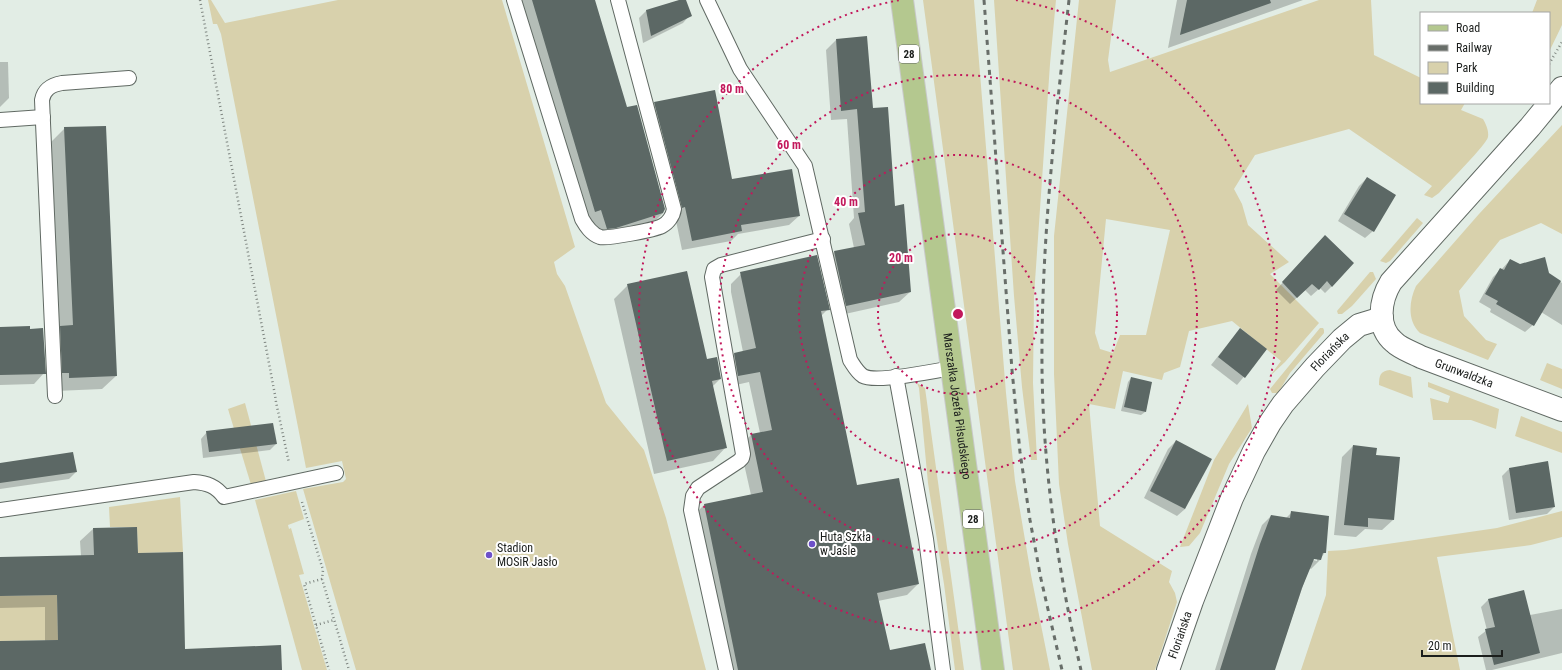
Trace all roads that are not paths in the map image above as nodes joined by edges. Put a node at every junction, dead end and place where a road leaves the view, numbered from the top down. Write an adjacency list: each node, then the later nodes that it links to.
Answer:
1 (514, 0): 2 (lane)
2 (618, 0)
3 (707, 0): 11 (lane)
4 (902, 0): 13 (main road, Marszałka Józefa Piłsudskiego / 28)
5 (129, 78): 9 (lane)
6 (1562, 88): 7 (street)
7 (1550, 103)
8 (1549, 104): 12 (street)
9 (43, 117): 10 (lane); 15 (lane)
10 (0, 120)
11 (823, 239): 14 (lane); 19 (lane)
12 (1382, 318): 16 (street, Grunwaldzka); 22 (street, Floriańska)
13 (952, 368): 14 (lane); 21 (main road, Marszałka Józefa Piłsudskiego / 28)
14 (896, 376): 20 (lane)
15 (56, 396)
16 (1562, 410)
17 (336, 473): 18 (lane)
18 (0, 510)
19 (726, 670)
20 (943, 670)
21 (993, 670)
22 (1168, 670)

